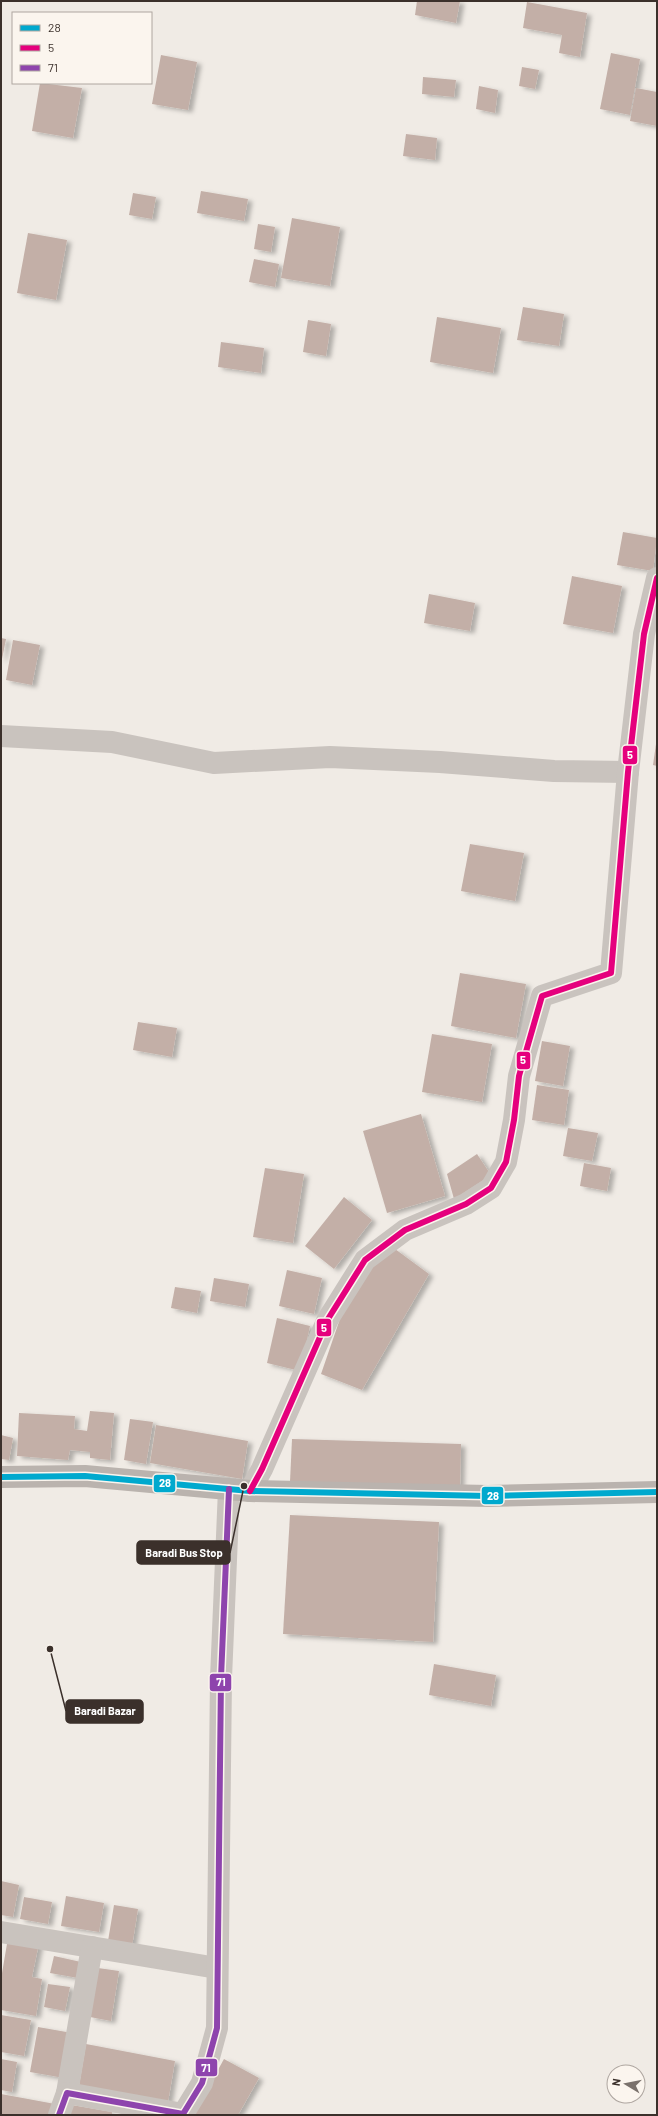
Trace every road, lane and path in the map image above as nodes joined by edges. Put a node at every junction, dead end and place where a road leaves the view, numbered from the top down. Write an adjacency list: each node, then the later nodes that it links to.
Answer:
1 (657, 578): 2 (street)
2 (650, 633): 4 (street)
3 (1, 736): 4 (street)
4 (628, 772): 6 (street)
5 (1, 1477): 6 (main road)
6 (239, 1490): 7 (main road); 10 (street)
7 (657, 1492)
8 (1, 1932): 9 (street)
9 (92, 1947): 10 (street); 11 (street)
10 (218, 1968): 11 (street)
11 (68, 2093): 12 (street)
12 (59, 2115)

